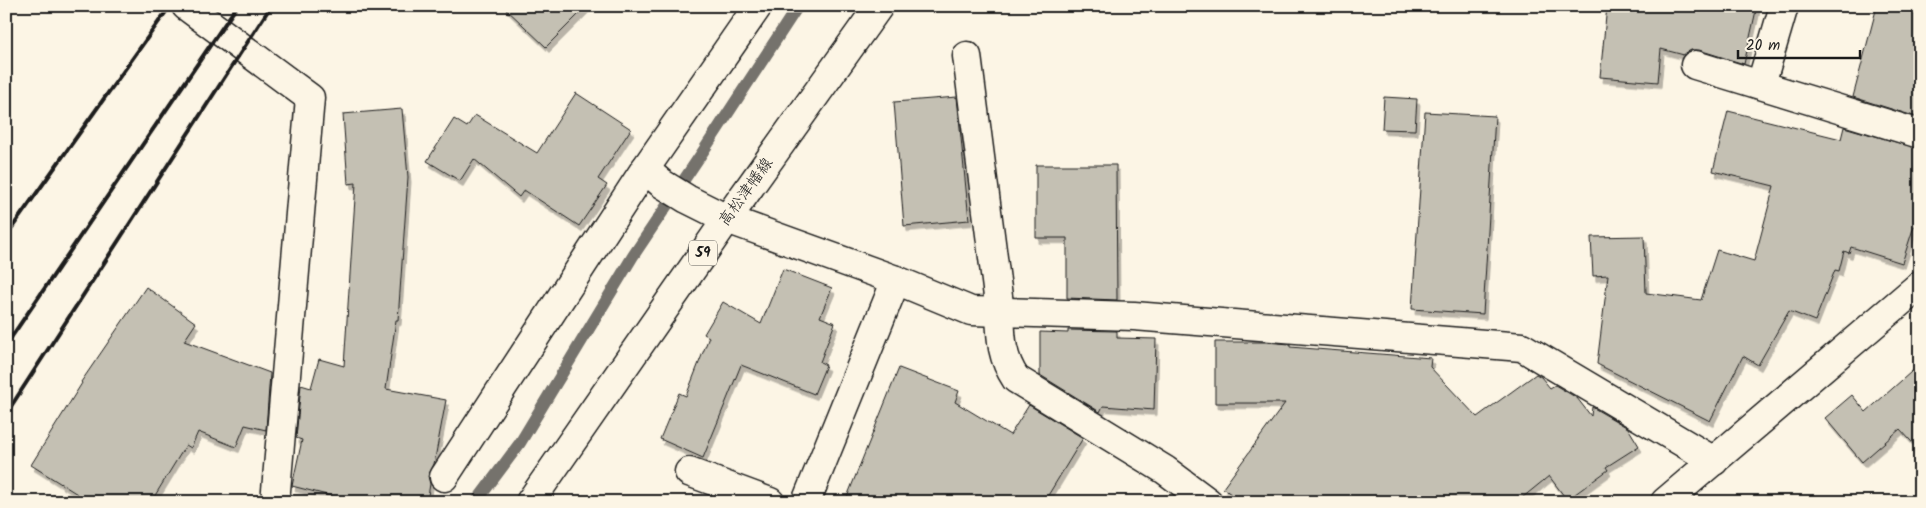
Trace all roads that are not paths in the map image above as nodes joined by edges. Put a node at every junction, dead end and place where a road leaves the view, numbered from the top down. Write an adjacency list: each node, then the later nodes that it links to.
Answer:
1 (186, 6): 17 (street)
2 (758, 6): 9 (street)
3 (879, 6): 10 (street, 高松津幡線 / 59)
4 (1784, 6): 7 (street)
5 (967, 56): 13 (street)
6 (1695, 65): 7 (street)
7 (1761, 84): 8 (street)
8 (1920, 134)
9 (653, 176): 10 (street); 16 (street)
10 (727, 219): 11 (street); 18 (street, 高松津幡線 / 59)
11 (896, 280): 13 (street); 20 (street)
12 (1920, 285): 14 (street)
13 (1000, 312): 14 (street); 21 (street)
14 (1714, 461): 22 (street)
15 (689, 472): 19 (street)
16 (444, 477)
17 (275, 502)
18 (530, 502)
19 (770, 502)
20 (806, 502)
21 (1208, 502)
22 (1665, 502)

